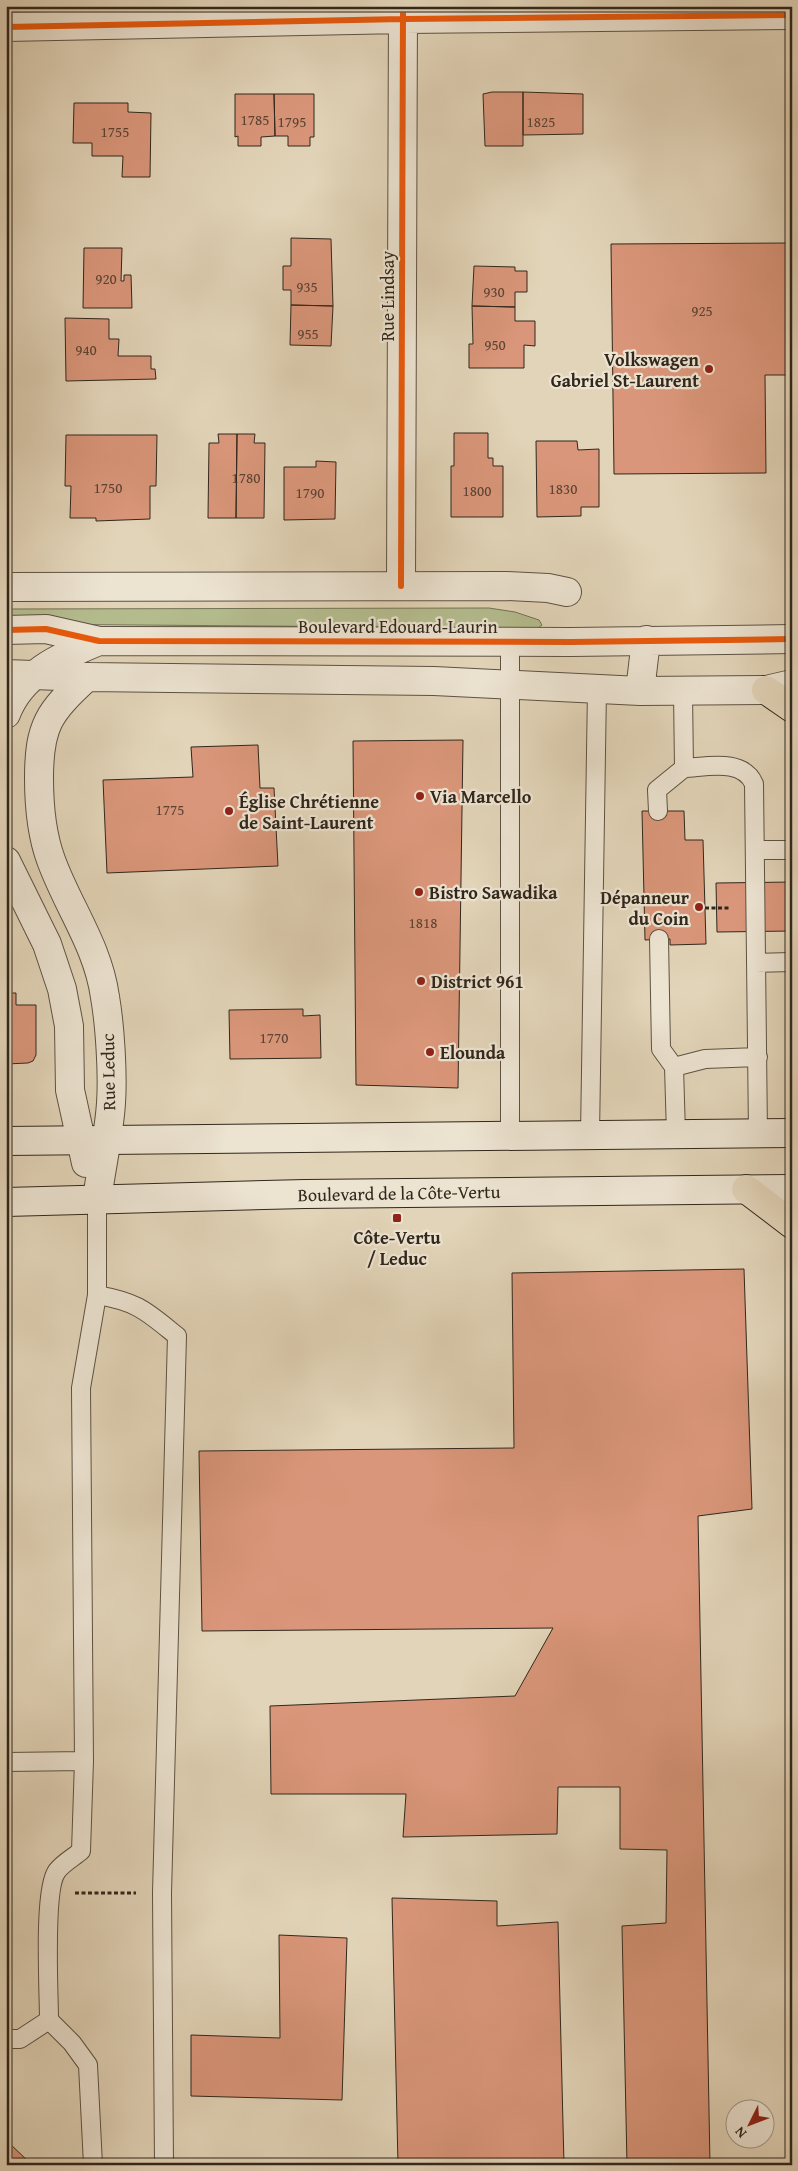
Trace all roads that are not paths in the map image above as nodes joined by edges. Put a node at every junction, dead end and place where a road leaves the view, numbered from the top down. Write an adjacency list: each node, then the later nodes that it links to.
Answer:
1 (403, 12): 2 (street); 3 (street); 4 (street, Rue Lindsay)
2 (792, 15)
3 (6, 26)
4 (401, 586): 5 (street); 6 (street)
5 (6, 587)
6 (567, 592)
7 (6, 630): 10 (street, Boulevard Edouard-Laurin)
8 (792, 639): 9 (street, Boulevard Edouard-Laurin)
9 (646, 640): 11 (street, Boulevard Edouard-Laurin); 18 (street)
10 (99, 641): 11 (street, Boulevard Edouard-Laurin); 13 (street)
11 (510, 642): 15 (lane)
12 (6, 674): 13 (street)
13 (34, 675): 14 (street); 21 (street)
14 (87, 677): 15 (street); 37 (street, Rue Leduc)
15 (510, 683): 17 (street); 36 (lane)
16 (779, 687): 19 (street); 20 (main road)
17 (597, 689): 18 (street); 35 (lane)
18 (640, 691): 19 (street)
19 (683, 691): 22 (lane)
20 (792, 708)
21 (6, 714)
22 (684, 768): 23 (lane); 24 (lane)
23 (658, 811)
24 (755, 850): 25 (lane); 29 (lane)
25 (792, 850)
26 (8, 869): 37 (street, Rue Leduc)
27 (659, 939): 31 (lane)
28 (792, 962): 29 (lane)
29 (756, 963): 30 (lane)
30 (758, 1057): 31 (lane); 32 (lane)
31 (674, 1067): 34 (lane)
32 (758, 1133): 33 (street); 34 (street)
33 (792, 1133)
34 (676, 1134): 35 (street)
35 (590, 1135): 36 (street)
36 (510, 1136): 37 (street)
37 (93, 1140): 38 (street); 41 (street, Rue Leduc)
38 (6, 1141)
39 (746, 1189): 40 (street, Boulevard de la Côte-Vertu); 41 (street, Boulevard de la Côte-Vertu); 43 (main road)
40 (792, 1189)
41 (97, 1200): 42 (street, Boulevard de la Côte-Vertu); 44 (lane)
42 (6, 1202)
43 (792, 1224)
44 (96, 1295): 45 (lane); 50 (lane)
45 (84, 1761): 46 (lane); 47 (lane)
46 (6, 1762)
47 (49, 2020): 48 (lane); 49 (lane)
48 (6, 2039)
49 (93, 2165)
50 (164, 2165)

